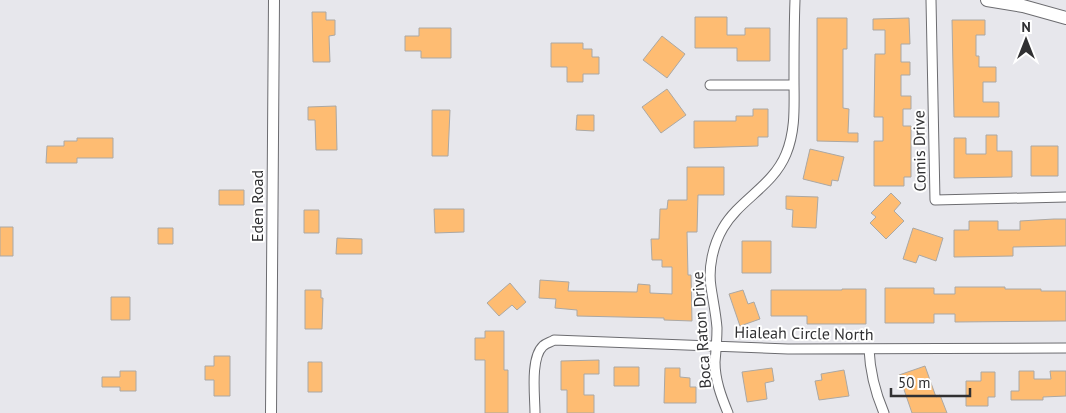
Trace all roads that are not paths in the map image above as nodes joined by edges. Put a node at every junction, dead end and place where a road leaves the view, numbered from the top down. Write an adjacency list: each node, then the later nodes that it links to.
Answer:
1 (274, 0): 12 (street, Eden Road)
2 (795, 0): 7 (street, Boca Raton Drive)
3 (931, 0): 8 (street, Comis Drive)
4 (987, 0): 5 (main road)
5 (1066, 18)
6 (710, 85): 7 (street)
7 (794, 85): 9 (street, Boca Raton Drive)
8 (1066, 197)
9 (716, 347): 11 (street, Hialeah Circle North); 13 (street, Hialeah Circle North); 14 (street, Boca Raton Drive)
10 (1066, 348): 11 (street, Hialeah Circle North)
11 (869, 349): 15 (street)
12 (271, 413)
13 (534, 413)
14 (728, 413)
15 (884, 413)

